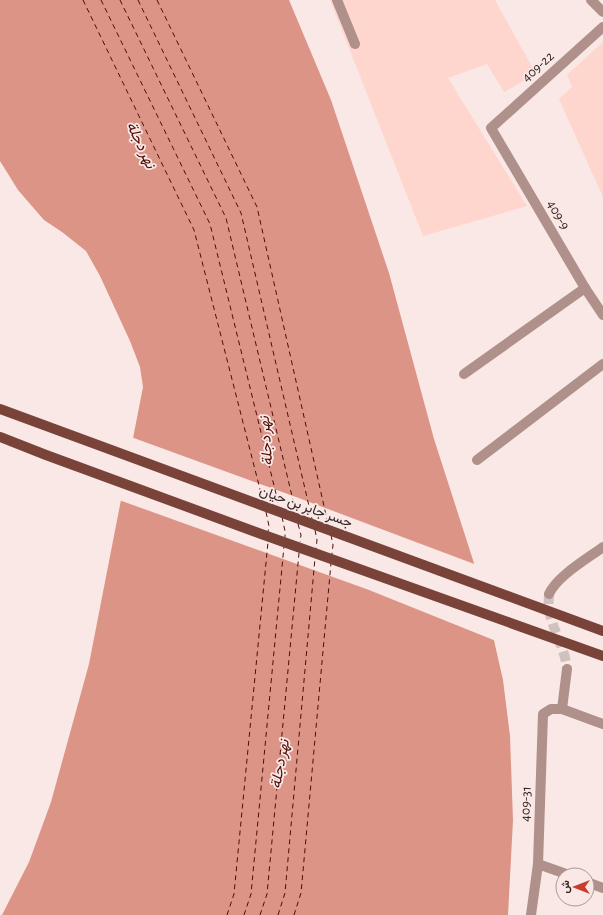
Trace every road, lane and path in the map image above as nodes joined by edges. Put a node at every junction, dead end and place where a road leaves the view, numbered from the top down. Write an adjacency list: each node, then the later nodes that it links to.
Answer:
1 (337, 0): 5 (street)
2 (591, 0): 3 (street)
3 (603, 12)
4 (603, 27): 6 (street, 409-22)
5 (354, 44)
6 (491, 128): 7 (street, 409-9)
7 (585, 288): 8 (street, 409-9); 10 (street)
8 (603, 315)
9 (603, 364): 13 (street)
10 (464, 374)
11 (0, 409): 16 (main road, جسر جابر بن حيان, bridge)
12 (0, 437): 17 (main road, bridge)
13 (477, 460)
14 (603, 547): 15 (street)
15 (549, 594)
16 (603, 631)
17 (603, 656)
18 (567, 669): 19 (street)
19 (562, 709): 20 (street); 21 (street, 409-31)
20 (603, 724)
21 (538, 864): 22 (street); 23 (street, 409-31)
22 (555, 870)
23 (531, 915)

